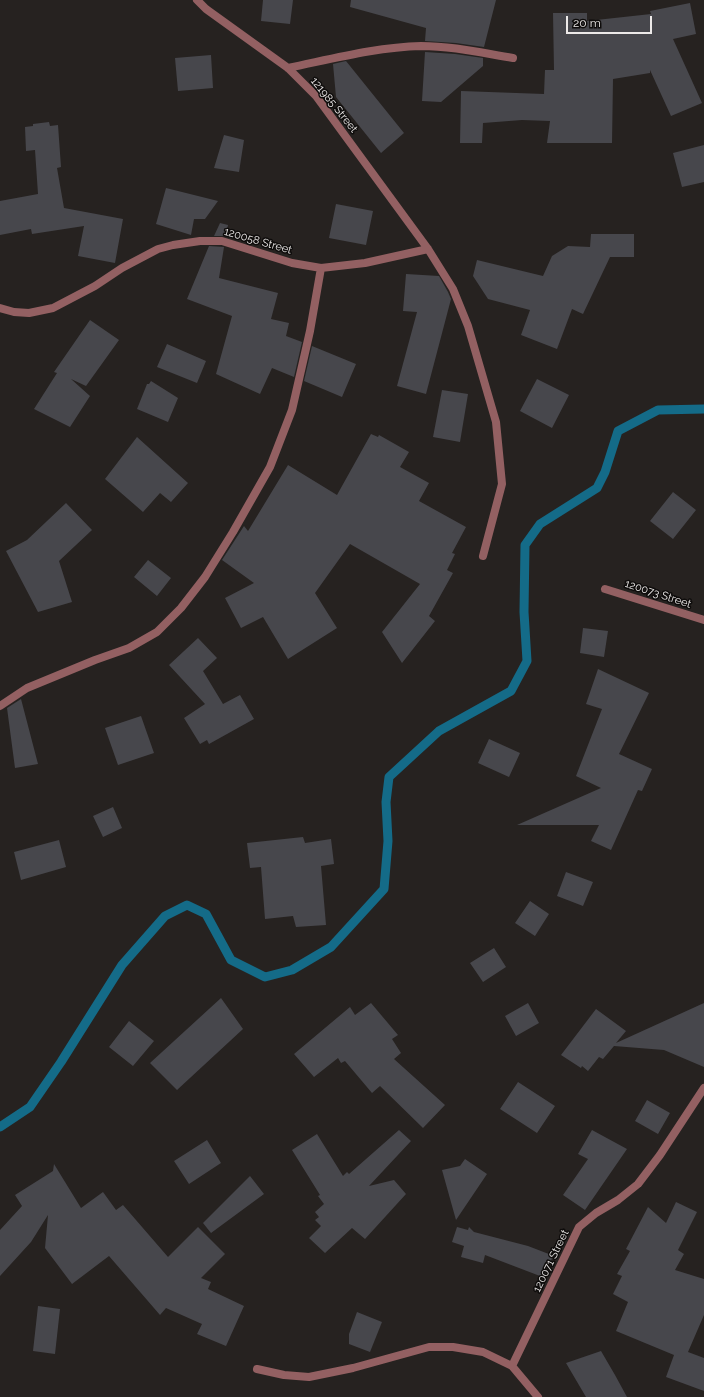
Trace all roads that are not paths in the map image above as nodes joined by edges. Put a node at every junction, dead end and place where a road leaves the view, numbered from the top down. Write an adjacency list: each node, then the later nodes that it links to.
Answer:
1 (197, 0): 3 (street, 121985 Street)
2 (513, 58): 3 (street)
3 (288, 68): 4 (street, 121985 Street)
4 (428, 249): 5 (street, 120058 Street); 7 (street, 121985 Street)
5 (321, 268): 6 (street, 120058 Street); 10 (street)
6 (0, 308)
7 (483, 556)
8 (605, 589): 9 (street, 120073 Street)
9 (704, 620)
10 (0, 706)
11 (704, 1088): 12 (street, 120071 Street)
12 (512, 1366): 13 (street); 14 (street)
13 (257, 1369)
14 (538, 1397)

